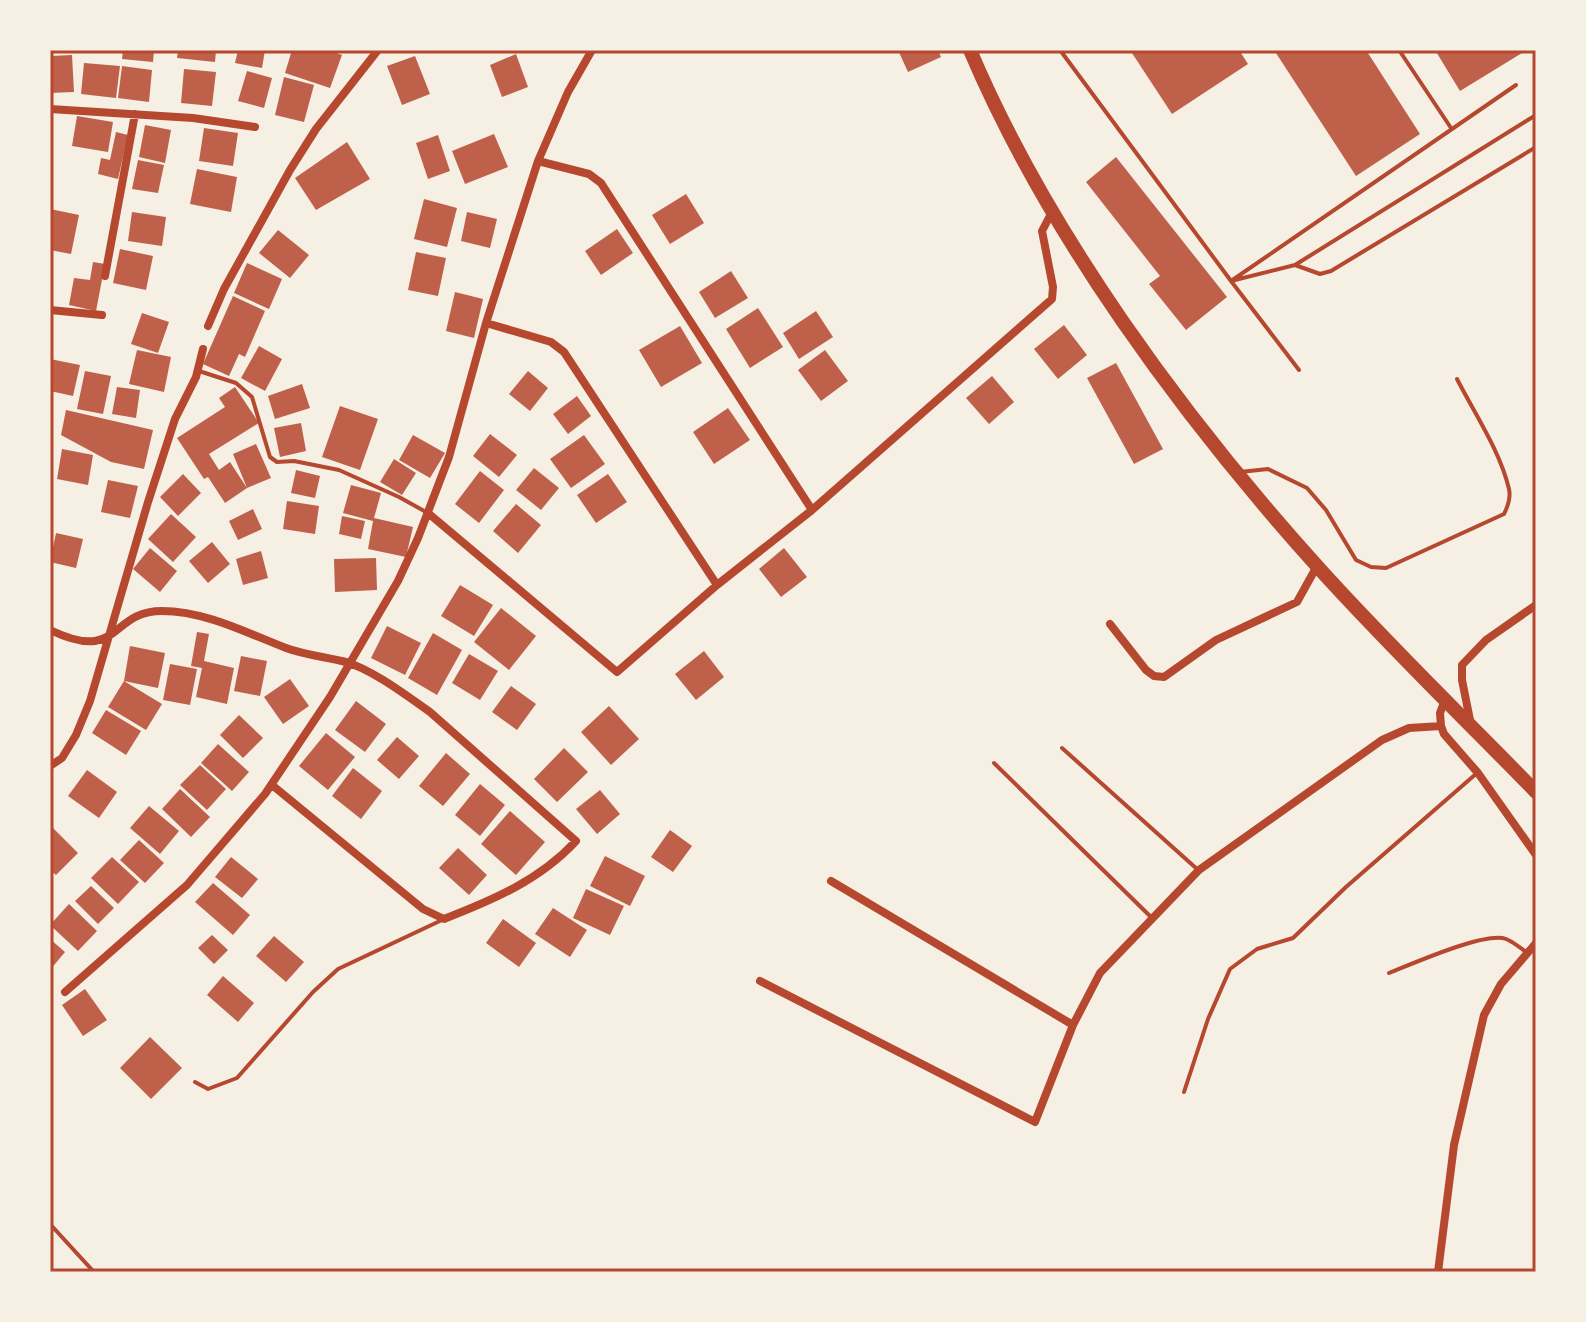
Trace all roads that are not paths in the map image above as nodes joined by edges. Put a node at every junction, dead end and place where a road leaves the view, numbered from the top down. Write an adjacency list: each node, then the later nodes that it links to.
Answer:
1 (378, 50): 13 (street)
2 (592, 50): 15 (street)
3 (970, 50): 16 (main road)
4 (1060, 50): 19 (lane)
5 (1399, 50): 11 (lane)
6 (1516, 85): 11 (lane)
7 (50, 109): 8 (street)
8 (135, 114): 10 (street); 18 (street)
9 (1536, 115): 17 (lane)
10 (255, 127)
11 (1451, 128): 19 (lane)
12 (304, 129): 13 (street)
13 (316, 129): 23 (street)
14 (1536, 147): 17 (lane)
15 (538, 161): 22 (street); 29 (street)
16 (1052, 212): 28 (main road); 29 (street)
17 (1295, 265): 19 (lane)
18 (105, 276)
19 (1231, 281): 26 (lane)
20 (50, 310): 21 (street)
21 (102, 315)
22 (486, 323): 30 (street); 32 (street)
23 (208, 326)
24 (203, 349): 25 (street)
25 (198, 370): 30 (lane); 36 (street)
26 (1299, 370)
27 (1457, 379): 28 (lane)
28 (1238, 472): 31 (main road)
29 (812, 510): 32 (street)
30 (428, 513): 32 (street); 37 (street)
31 (1317, 566): 34 (street); 38 (main road)
32 (717, 585)
33 (1536, 605): 39 (street)
34 (1110, 624)
35 (50, 630): 36 (street)
36 (107, 638): 37 (street); 43 (street)
37 (348, 663): 45 (street); 50 (street)
38 (1446, 700): 39 (main road); 40 (street)
39 (1471, 725): 46 (main road)
40 (1441, 726): 44 (street); 48 (street)
41 (1062, 748): 48 (lane)
42 (994, 763): 51 (lane)
43 (50, 766)
44 (1478, 773): 47 (street); 59 (lane)
45 (272, 785): 50 (street); 56 (street)
46 (1536, 792)
47 (1536, 855)
48 (1199, 870): 51 (street)
49 (831, 881): 57 (street)
50 (444, 919): 58 (lane)
51 (1152, 919): 57 (street)
52 (1536, 943): 53 (street)
53 (1528, 953): 54 (lane); 62 (street)
54 (1389, 973)
55 (760, 981): 57 (street)
56 (65, 992)
57 (1073, 1025)
58 (195, 1082)
59 (1184, 1092)
60 (50, 1224): 61 (lane)
61 (94, 1272)
62 (1438, 1272)

